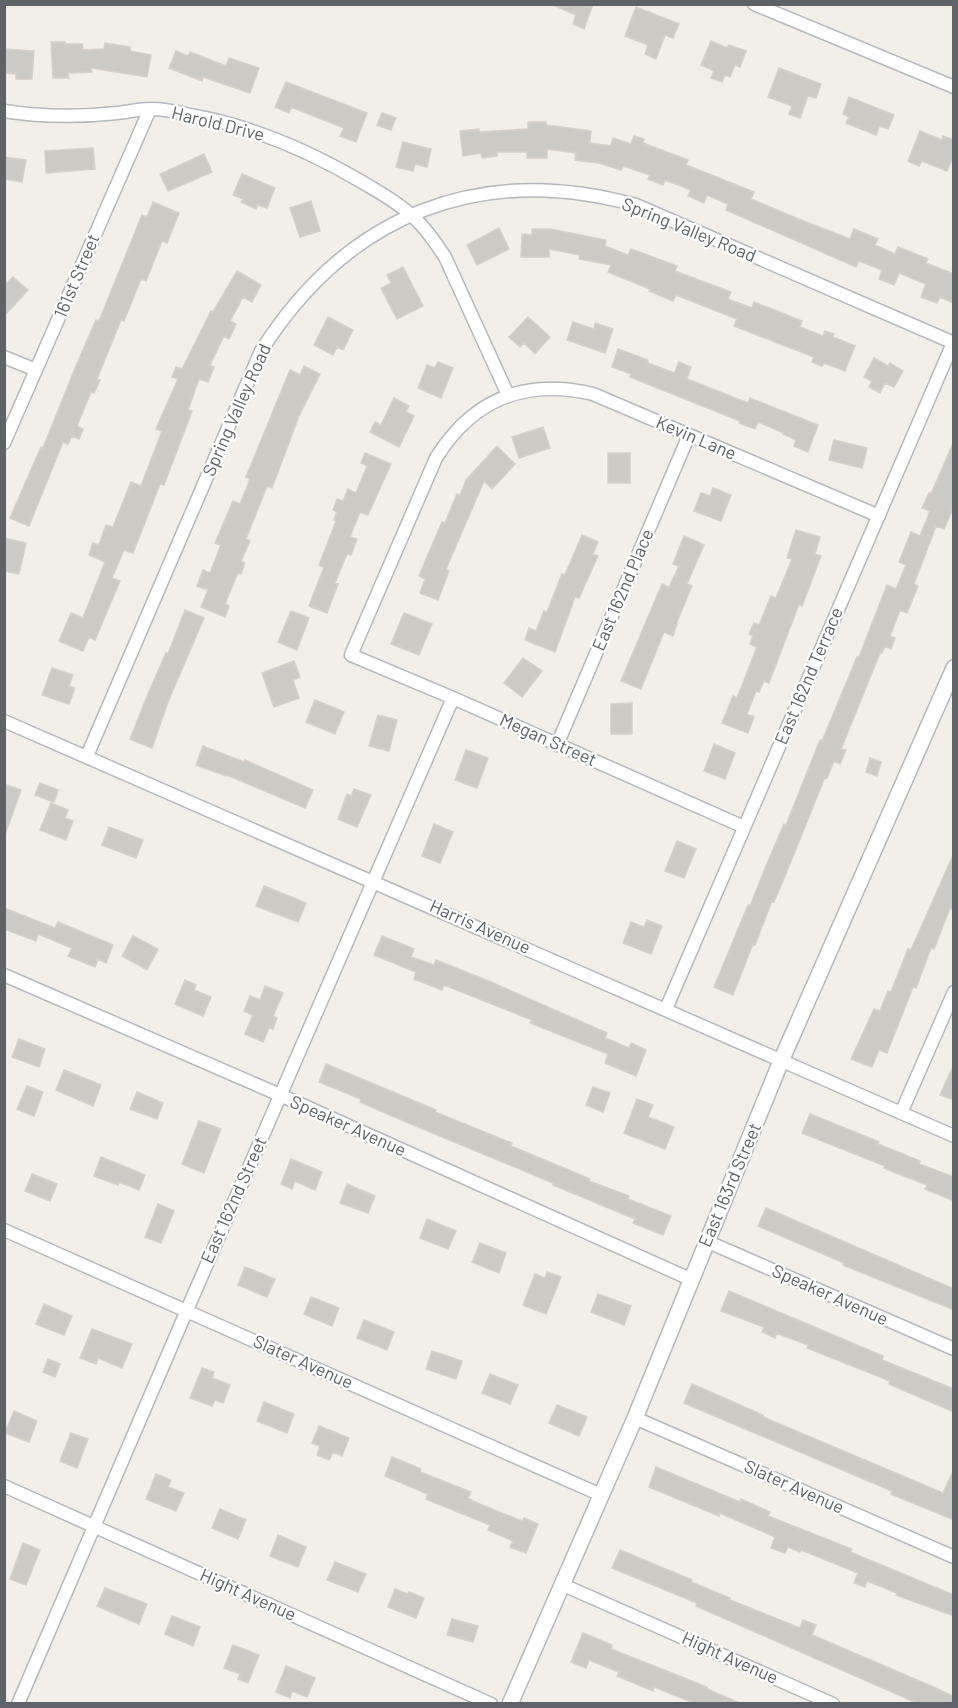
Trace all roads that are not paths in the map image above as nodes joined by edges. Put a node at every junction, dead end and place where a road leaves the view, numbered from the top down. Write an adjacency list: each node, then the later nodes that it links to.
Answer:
1 (754, 4): 2 (street)
2 (954, 87)
3 (150, 109): 4 (street, Harold Drive); 5 (street, Harold Drive); 8 (street, 161st Street)
4 (4, 111)
5 (412, 215): 6 (street, Spring Valley Road); 9 (street); 18 (street, Spring Valley Road)
6 (953, 343): 12 (street, East 162nd Terrace)
7 (4, 357): 8 (street)
8 (36, 370): 11 (street, 161st Street)
9 (508, 395): 10 (street, Kevin Lane); 13 (street, Kevin Lane)
10 (689, 435): 12 (street, Kevin Lane); 17 (street, East 162nd Place)
11 (4, 443)
12 (879, 516): 19 (street, East 162nd Terrace)
13 (351, 656): 15 (street, Megan Street)
14 (954, 668): 24 (street, East 163rd Street)
15 (453, 698): 17 (street, Megan Street); 20 (street, East 162nd Street)
16 (4, 721): 18 (street, Harris Avenue)
17 (557, 744): 19 (street, Megan Street)
18 (87, 756): 20 (street, Harris Avenue)
19 (744, 827): 23 (street, East 162nd Terrace)
20 (374, 881): 23 (street, Harris Avenue); 25 (street, East 162nd Street)
21 (4, 975): 25 (street, Speaker Avenue)
22 (954, 992): 26 (street)
23 (666, 1009): 24 (street, Harris Avenue)
24 (781, 1061): 26 (street, Harris Avenue); 29 (street, East 163rd Street)
25 (280, 1095): 30 (street, Speaker Avenue); 31 (street, East 162nd Street)
26 (902, 1113): 27 (street, Harris Avenue)
27 (954, 1136)
28 (4, 1230): 31 (street, Slater Avenue)
29 (706, 1241): 30 (street, East 163rd Street); 32 (street, Speaker Avenue)
30 (690, 1279): 33 (street, East 163rd Street)
31 (187, 1310): 35 (street, Slater Avenue); 36 (street, East 162nd Street)
32 (954, 1349)
33 (635, 1418): 35 (street, East 163rd Street); 37 (street, Slater Avenue)
34 (4, 1486): 36 (street, Hight Avenue)
35 (601, 1496): 38 (street, East 163rd Street)
36 (94, 1526): 39 (street, East 162nd Street); 40 (street, Hight Avenue)
37 (954, 1557)
38 (561, 1584): 41 (street, East 163rd Street); 42 (street, Hight Avenue)
39 (18, 1704)
40 (491, 1704)
41 (510, 1704)
42 (833, 1704)

